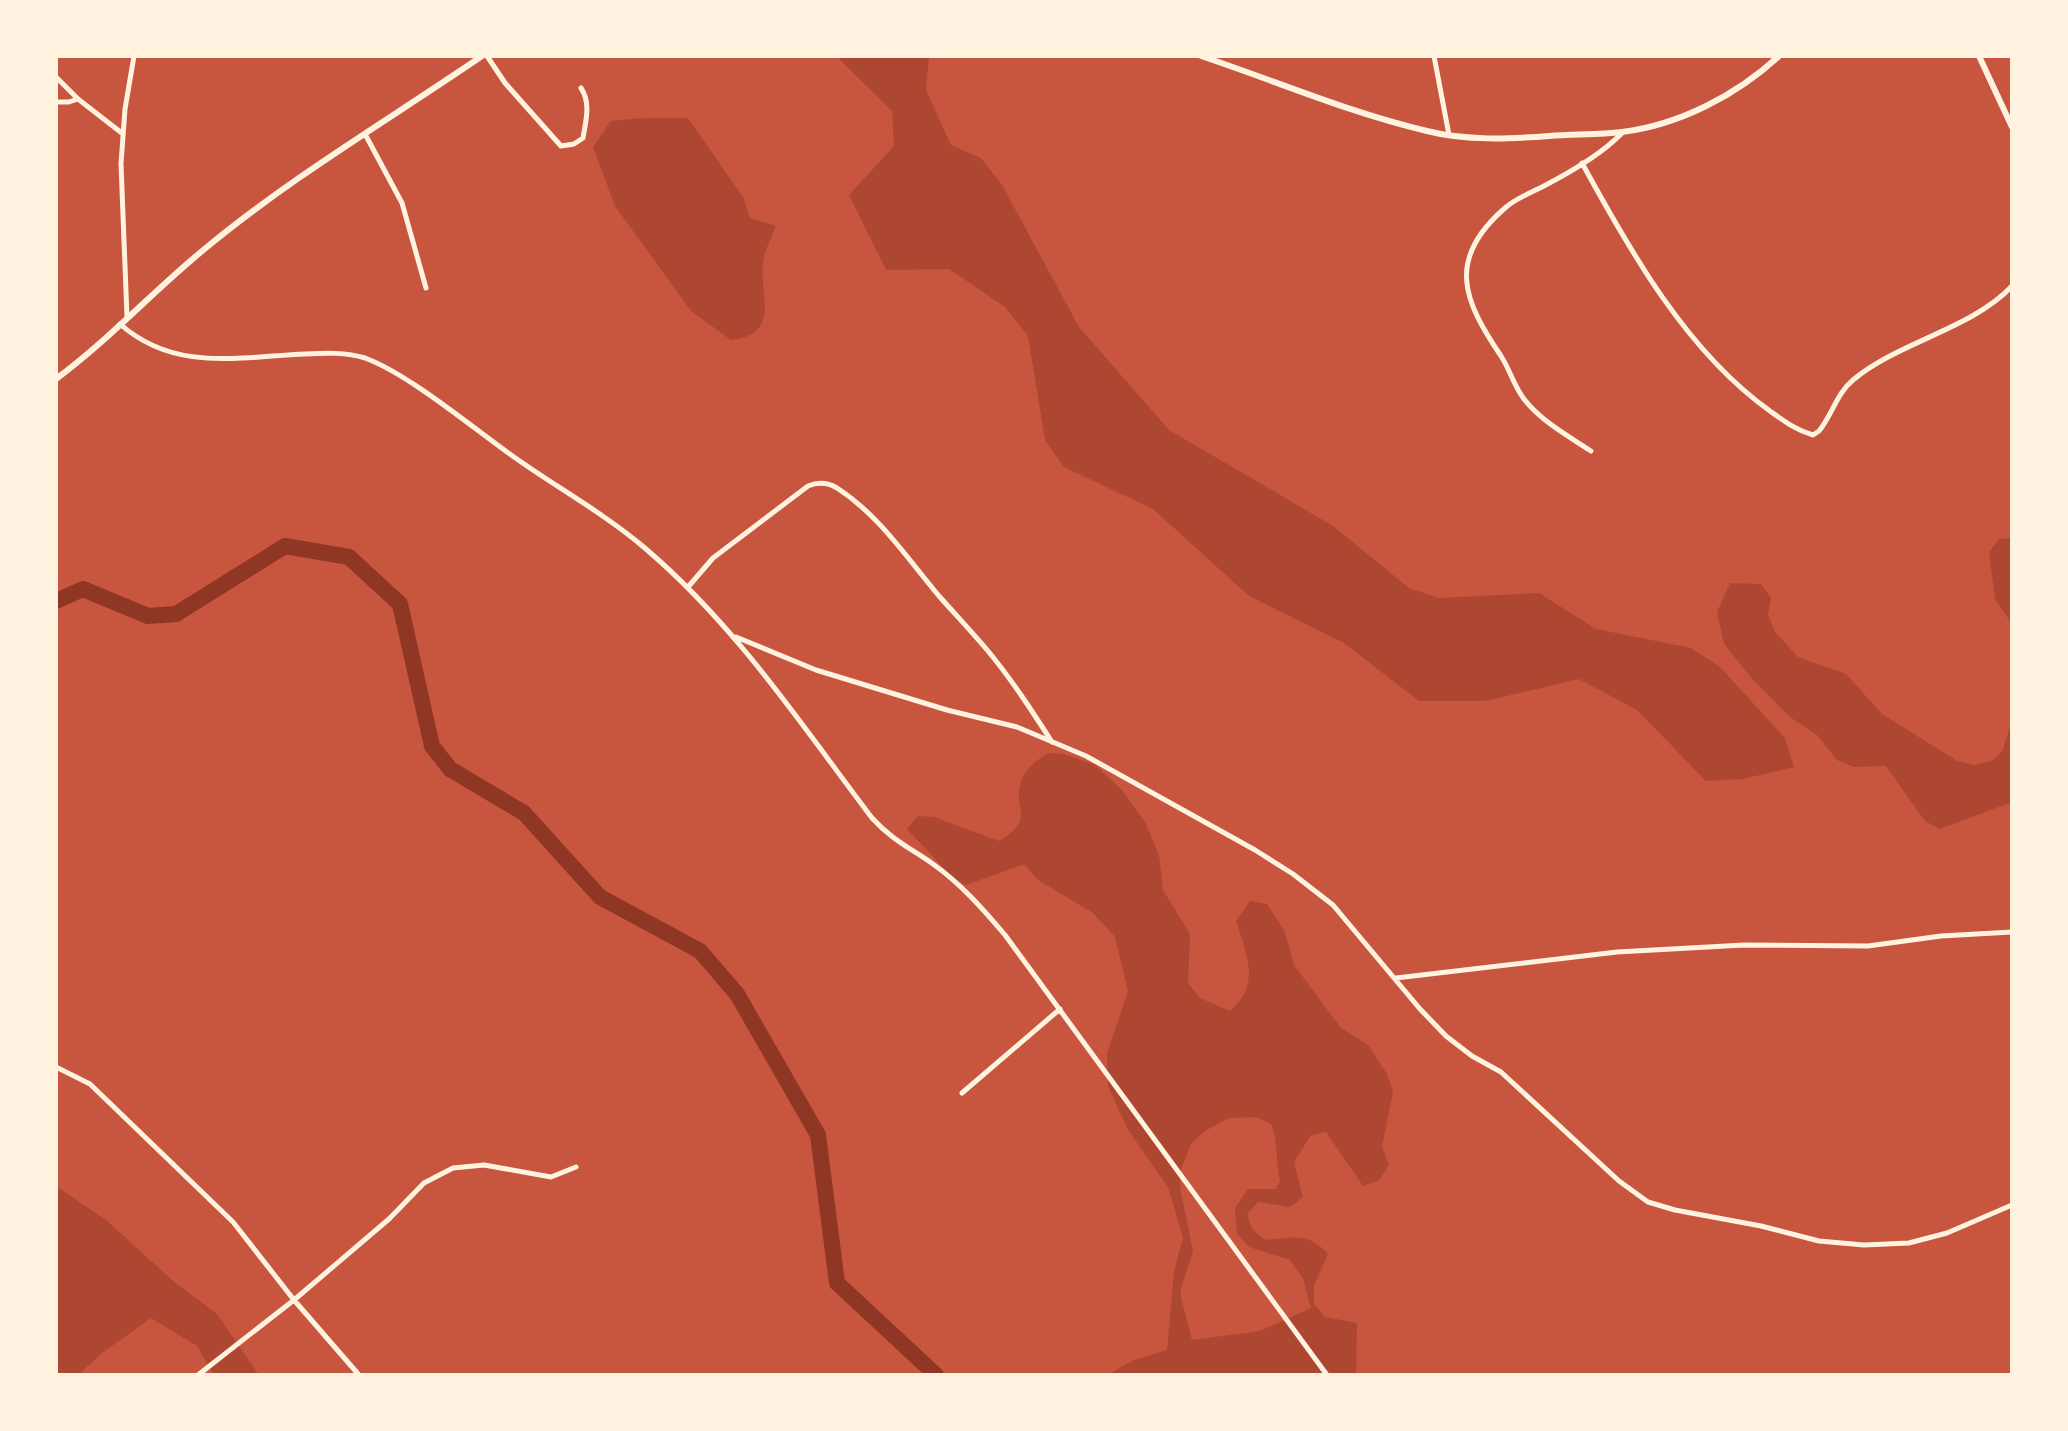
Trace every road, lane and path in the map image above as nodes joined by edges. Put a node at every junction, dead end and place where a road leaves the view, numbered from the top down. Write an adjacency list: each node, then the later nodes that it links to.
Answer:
1 (134, 56): 13 (street)
2 (484, 56): 8 (street); 14 (street)
3 (1201, 56): 15 (street)
4 (1434, 56): 15 (street)
5 (1779, 56): 12 (street)
6 (1979, 56): 11 (street)
7 (56, 77): 9 (street)
8 (581, 88)
9 (78, 99): 10 (street); 13 (street)
10 (56, 102)
11 (2012, 127)
12 (1623, 132): 15 (street); 16 (street)
13 (123, 134): 19 (street)
14 (365, 134): 18 (street); 19 (street)
15 (1449, 135)
16 (1582, 163): 17 (street); 22 (street)
17 (2012, 286)
18 (426, 288)
19 (127, 317): 20 (street)
20 (120, 324): 21 (street); 23 (street)
21 (56, 379)
22 (1591, 451)
23 (688, 587): 24 (street); 25 (street)
24 (736, 637): 25 (street); 28 (street)
25 (1054, 744): 27 (street)
26 (2012, 932): 27 (street)
27 (1396, 978): 32 (street)
28 (1060, 1009): 30 (street); 36 (street)
29 (56, 1067): 33 (street)
30 (962, 1093)
31 (576, 1167): 33 (street)
32 (2012, 1205)
33 (294, 1300): 34 (street); 35 (street)
34 (198, 1375)
35 (359, 1375)
36 (1327, 1375)

